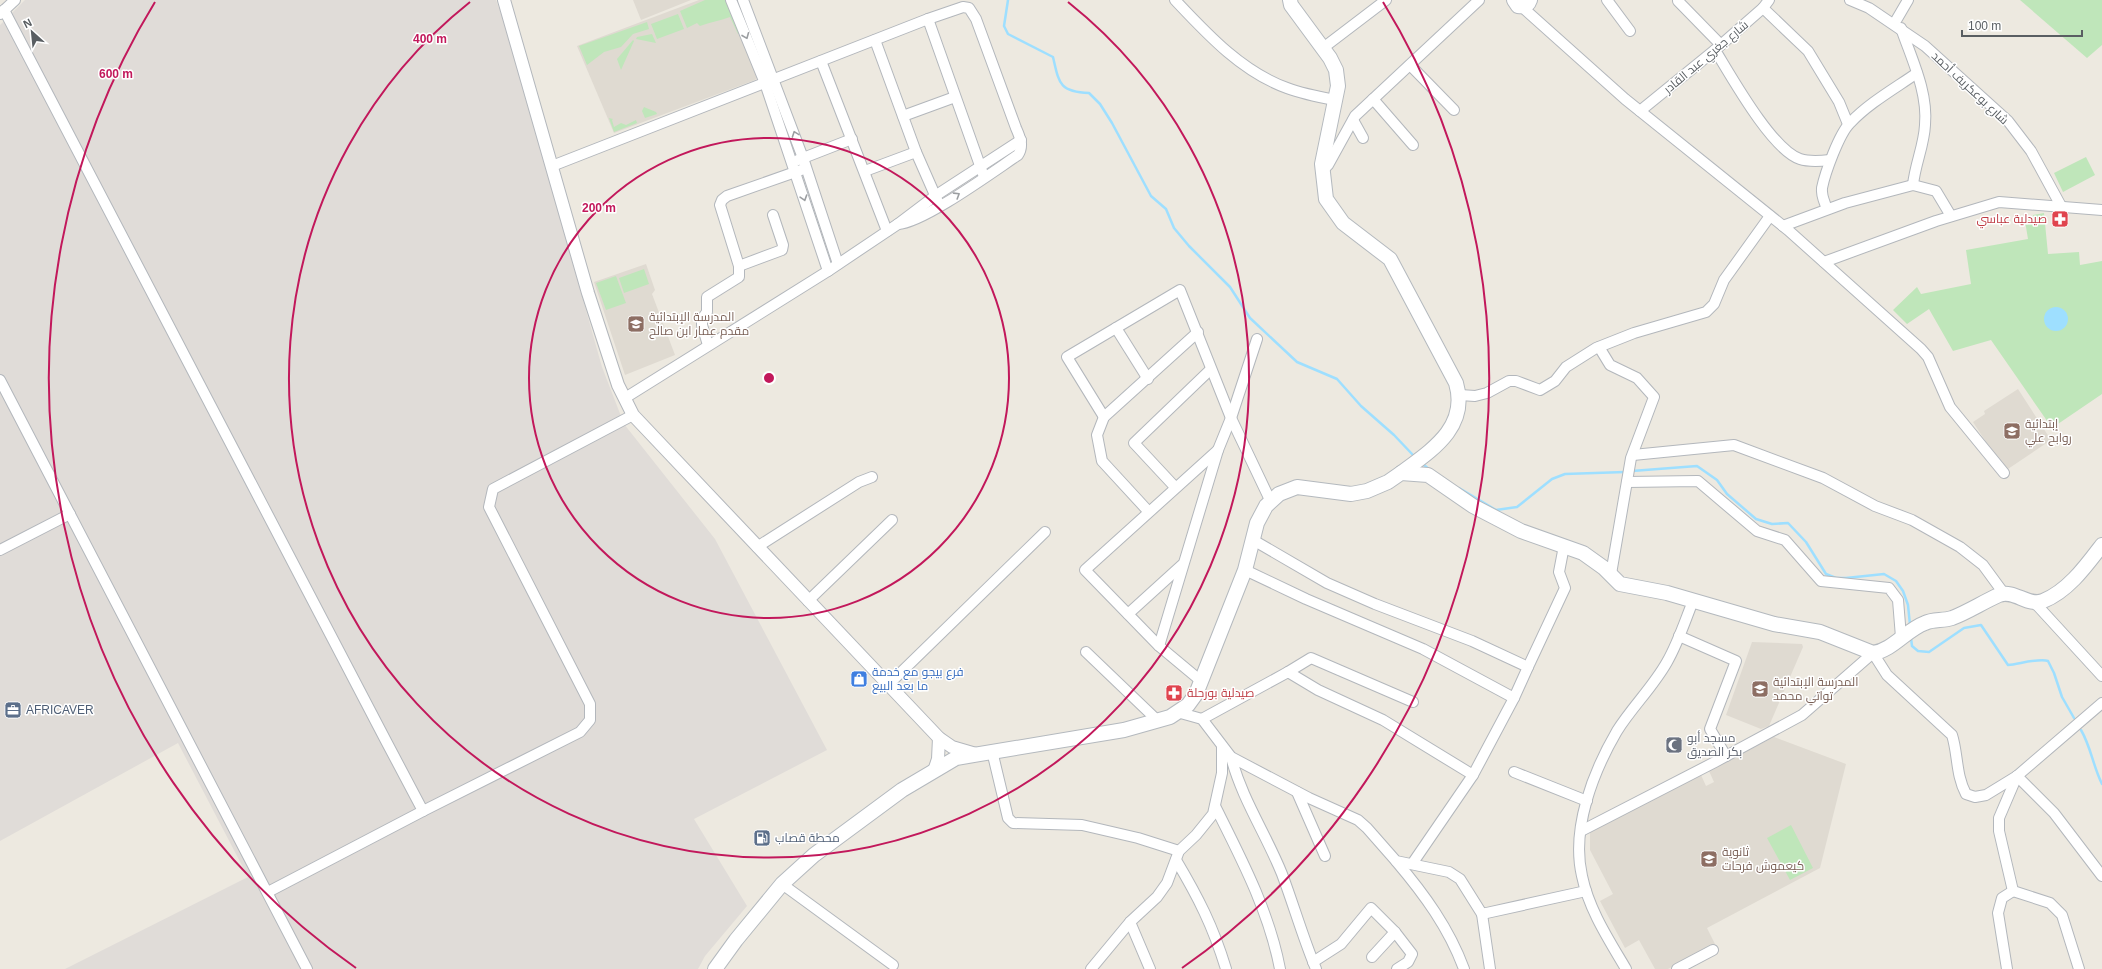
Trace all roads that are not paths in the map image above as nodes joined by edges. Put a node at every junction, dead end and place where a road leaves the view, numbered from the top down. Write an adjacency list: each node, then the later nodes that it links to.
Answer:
1 (14, 0): 15 (street)
2 (504, 0): 42 (street)
3 (731, 0): 27 (street, one-way to 27)
4 (743, 0): 27 (street)
5 (1175, 0): 29 (street)
6 (1290, 0): 21 (main road)
7 (1386, 0): 21 (street)
8 (1479, 0): 25 (street)
9 (1607, 0): 18 (street)
10 (1850, 0): 17 (street, شارع بوعكريف أحمد)
11 (1908, 0): 17 (street)
12 (1678, 1): 22 (street)
13 (1522, 2): 32 (street)
14 (1766, 4): 22 (street, شارع جغري عبد القادر); 35 (street)
15 (2, 12): 131 (street)
16 (928, 19): 19 (street); 28 (street); 47 (street)
17 (1898, 26): 20 (street, شارع بوعكريف أحمد); 23 (street)
18 (1630, 31)
19 (875, 40): 24 (street); 33 (street)
20 (1917, 40): 23 (street); 51 (street, شارع بوعكريف أحمد)
21 (1322, 48): 29 (main road)
22 (1718, 48): 32 (street, شارع جغري عبد القادر); 41 (street)
23 (1911, 57): 26 (street)
24 (821, 61): 27 (street); 37 (street)
25 (1410, 65): 30 (street); 31 (street)
26 (1917, 73): 35 (street); 48 (street)
27 (770, 81): 40 (street, one-way to 27); 42 (street); 43 (street)
28 (955, 97): 33 (street); 47 (street)
29 (1334, 100): 46 (main road)
30 (1373, 100): 34 (street); 38 (street)
31 (1454, 110)
32 (1640, 111): 55 (street)
33 (903, 116): 39 (street)
34 (1353, 120): 36 (street); 46 (street)
35 (1848, 124): 41 (street)
36 (1363, 138)
37 (852, 139): 40 (street); 45 (street)
38 (1413, 145)
39 (916, 152): 45 (street); 49 (street)
40 (803, 158): 43 (street); 44 (street)
41 (1830, 160): 52 (street)
42 (552, 166): 73 (street)
43 (794, 167): 44 (street); 62 (street); 63 (street, one-way to 63)
44 (807, 168): 61 (street)
45 (865, 171): 59 (street)
46 (1322, 171): 72 (main road)
47 (982, 173): 49 (street); 50 (street, one-way to 47)
48 (1913, 185): 52 (street); 56 (street)
49 (935, 196): 50 (street); 57 (street)
50 (940, 206): 57 (street)
51 (2060, 206): 53 (street); 56 (street)
52 (1827, 209): 58 (street)
53 (2102, 210)
54 (773, 215): 62 (street)
55 (1770, 216): 58 (street); 68 (street)
56 (1951, 216): 60 (street)
57 (898, 224): 59 (street)
58 (1783, 226): 60 (street)
59 (886, 231): 61 (street)
60 (1824, 262): 80 (street)
61 (838, 264): 63 (street)
62 (739, 266): 67 (street)
63 (828, 271): 67 (street)
64 (1116, 328): 65 (street); 70 (street); 75 (street)
65 (1198, 332): 69 (street); 70 (street)
66 (1256, 338): 76 (street)
67 (708, 345): 73 (street)
68 (1599, 347): 72 (street); 78 (street)
69 (1210, 370): 76 (street); 83 (street)
70 (1148, 379): 75 (street)
71 (0, 380): 86 (street)
72 (1460, 395): 79 (main road)
73 (625, 398): 74 (street)
74 (633, 415): 92 (street); 131 (street)
75 (1104, 417): 85 (street)
76 (1231, 418): 77 (street); 84 (street)
77 (1218, 450): 83 (street); 94 (street)
78 (1633, 455): 81 (street); 97 (street)
79 (1401, 473): 84 (main road); 91 (main road)
80 (2004, 473)
81 (1628, 475): 96 (street); 102 (street)
82 (872, 477): 92 (street)
83 (1175, 487): 85 (street)
84 (1270, 502): 89 (main road)
85 (1148, 511): 101 (street)
86 (70, 514): 93 (street); 141 (street)
87 (892, 520): 98 (street)
88 (1045, 532): 111 (street)
89 (1253, 540): 95 (main road); 107 (street)
90 (2102, 545): 100 (main road)
91 (1564, 546): 96 (main road); 107 (street)
92 (757, 547): 98 (street)
93 (0, 550)
94 (1182, 565): 101 (street); 104 (street)
95 (1245, 570): 110 (main road); 112 (street)
96 (1611, 574): 99 (main road)
97 (2006, 595): 100 (main road); 102 (main road)
98 (808, 601): 111 (street)
99 (1693, 601): 103 (street); 106 (main road)
100 (2035, 603): 109 (street)
101 (1128, 614): 104 (street)
102 (1907, 633): 106 (main road)
103 (1679, 636): 122 (street); 129 (street)
104 (1159, 646): 110 (street)
105 (1086, 652): 117 (street)
106 (1873, 653): 122 (street); 127 (street)
107 (1528, 667): 112 (street)
108 (1288, 672): 113 (street); 116 (street); 126 (street)
109 (2102, 676)
110 (1200, 681): 115 (main road)
111 (888, 685): 118 (street)
112 (1514, 698): 126 (street)
113 (1413, 702)
114 (2102, 703): 127 (street)
115 (1177, 712): 116 (street); 117 (main road)
116 (1202, 719): 119 (street)
117 (1158, 721): 120 (main road)
118 (939, 738): 121 (street); 124 (street)
119 (1222, 746): 123 (street); 130 (street)
120 (992, 751): 121 (main road); 133 (street)
121 (976, 754): 124 (main road)
122 (1726, 756): 132 (street)
123 (1231, 757): 128 (street); 148 (street)
124 (934, 771): 138 (main road)
125 (1514, 772): 129 (street)
126 (1473, 775): 136 (street)
127 (2017, 776): 137 (street); 140 (street)
128 (1297, 792): 134 (street); 135 (street)
129 (1587, 801): 132 (street)
130 (1215, 806): 133 (street); 154 (street)
131 (423, 811): 141 (street)
132 (1581, 831): 139 (street)
133 (1177, 856): 143 (street); 153 (street)
134 (1325, 856)
135 (1396, 861): 136 (street); 156 (street)
136 (1412, 864): 142 (street)
137 (2102, 876)
138 (782, 884): 147 (street); 150 (main road)
139 (1586, 891): 142 (street); 158 (street)
140 (2013, 891): 160 (street); 161 (street)
141 (268, 892): 149 (street)
142 (1482, 914): 157 (street)
143 (1130, 922): 151 (street); 152 (street)
144 (1395, 932): 146 (street); 148 (street); 155 (street)
145 (1712, 950): 159 (street)
146 (1372, 957)
147 (893, 965)
148 (1314, 965)
149 (307, 969)
150 (715, 969)
151 (1091, 969)
152 (1150, 969)
153 (1226, 969)
154 (1280, 969)
155 (1397, 969)
156 (1464, 969)
157 (1490, 969)
158 (1626, 969)
159 (1677, 969)
160 (2007, 969)
161 (2079, 969)

